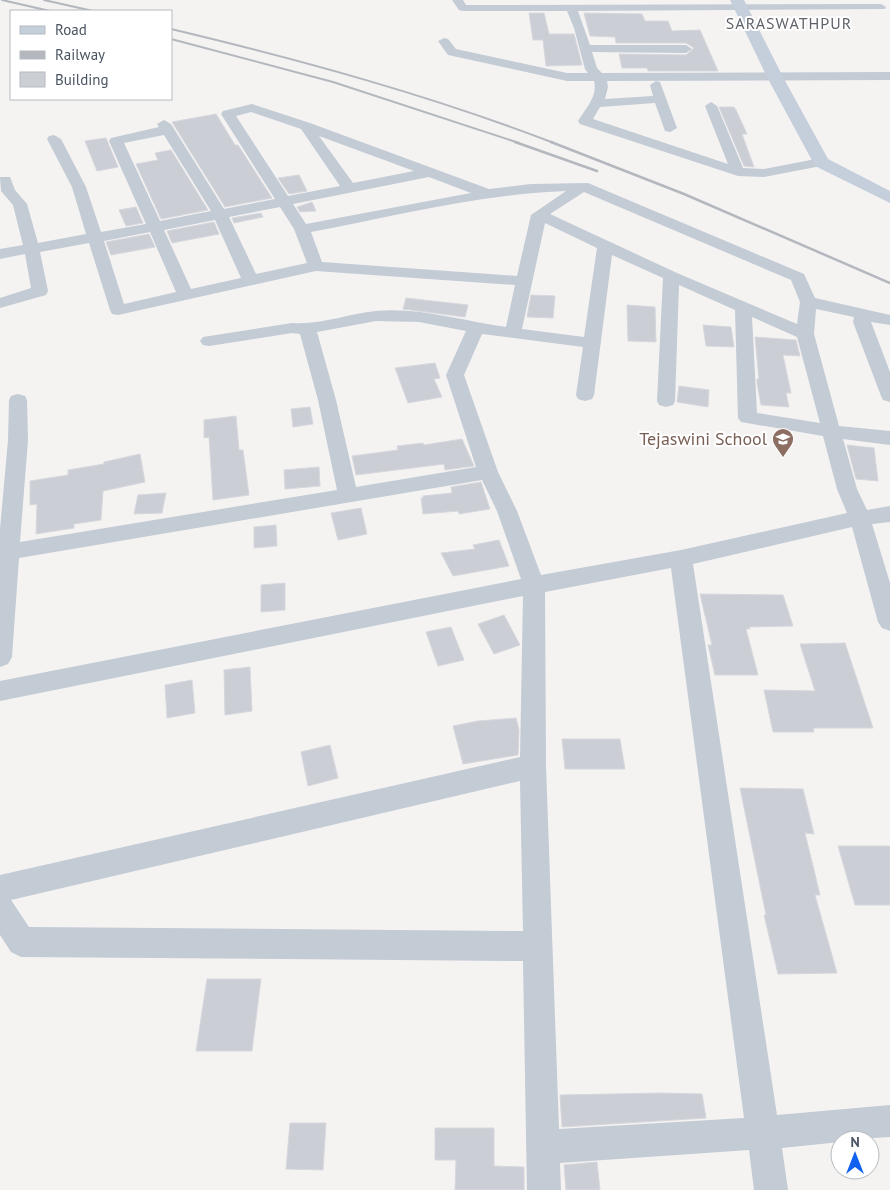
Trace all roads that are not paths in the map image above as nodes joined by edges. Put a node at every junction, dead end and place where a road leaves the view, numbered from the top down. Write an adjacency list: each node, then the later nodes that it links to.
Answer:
1 (480, 0): 3 (street)
2 (831, 0): 6 (street)
3 (459, 2): 7 (street)
4 (739, 4): 6 (street); 7 (street); 14 (street)
5 (882, 4): 6 (street); 8 (street)
6 (841, 8)
7 (572, 10): 10 (street)
8 (890, 16)
9 (444, 41): 15 (street)
10 (585, 48): 11 (street); 15 (street)
11 (686, 49)
12 (890, 76): 14 (street)
13 (654, 77): 14 (street); 15 (street); 16 (street)
14 (775, 77): 22 (street)
15 (600, 78): 17 (street)
16 (659, 99): 17 (street); 20 (street)
17 (595, 104): 23 (street)
18 (711, 106): 23 (street)
19 (305, 126): 24 (street); 27 (street); 30 (street)
20 (670, 128)
21 (54, 139): 35 (street)
22 (821, 162): 23 (street); 29 (street)
23 (738, 172)
24 (428, 173): 27 (street); 28 (street)
25 (5, 180): 37 (street)
26 (583, 186): 28 (street); 32 (street); 44 (street)
27 (349, 188): 30 (street)
28 (488, 194): 34 (street)
29 (890, 198)
30 (285, 200): 31 (street); 34 (street)
31 (220, 214): 33 (street); 33 (street); 41 (street)
32 (539, 215): 36 (street); 42 (street)
33 (155, 227): 35 (street); 43 (street)
34 (302, 229): 39 (street)
35 (94, 238): 37 (street); 43 (street)
36 (605, 246): 40 (street); 54 (street)
37 (32, 248): 38 (street); 45 (street)
38 (0, 254)
39 (316, 266): 41 (street); 42 (street)
40 (671, 276): 46 (street); 58 (street)
41 (250, 280): 43 (street)
42 (524, 281): 51 (street)
43 (185, 295)
44 (808, 302): 47 (street); 52 (street)
45 (0, 303)
46 (743, 307): 52 (street); 59 (street)
47 (863, 316): 48 (street); 56 (street)
48 (890, 320)
49 (476, 328): 50 (street); 51 (street); 61 (street)
50 (307, 329): 53 (street); 62 (street)
51 (513, 332): 54 (street)
52 (805, 334): 59 (street)
53 (209, 341)
54 (592, 343): 55 (street)
55 (585, 395)
56 (890, 396)
57 (18, 400): 65 (street)
58 (666, 401)
59 (831, 431): 60 (street); 64 (street)
60 (890, 438)
61 (488, 472): 62 (street); 67 (street)
62 (348, 495): 65 (street)
63 (890, 514): 64 (street)
64 (860, 518): 66 (street); 68 (street)
65 (4, 552): 69 (street)
66 (681, 558): 67 (street); 76 (street)
67 (534, 585): 70 (street); 71 (street)
68 (890, 622)
69 (0, 657)
70 (0, 691)
71 (533, 766): 72 (street); 74 (street)
72 (0, 889)
73 (0, 909): 74 (street)
74 (538, 946): 77 (street)
75 (890, 1121): 76 (street)
76 (762, 1133): 77 (street); 79 (street)
77 (543, 1147): 78 (street)
78 (544, 1190)
79 (771, 1190)

